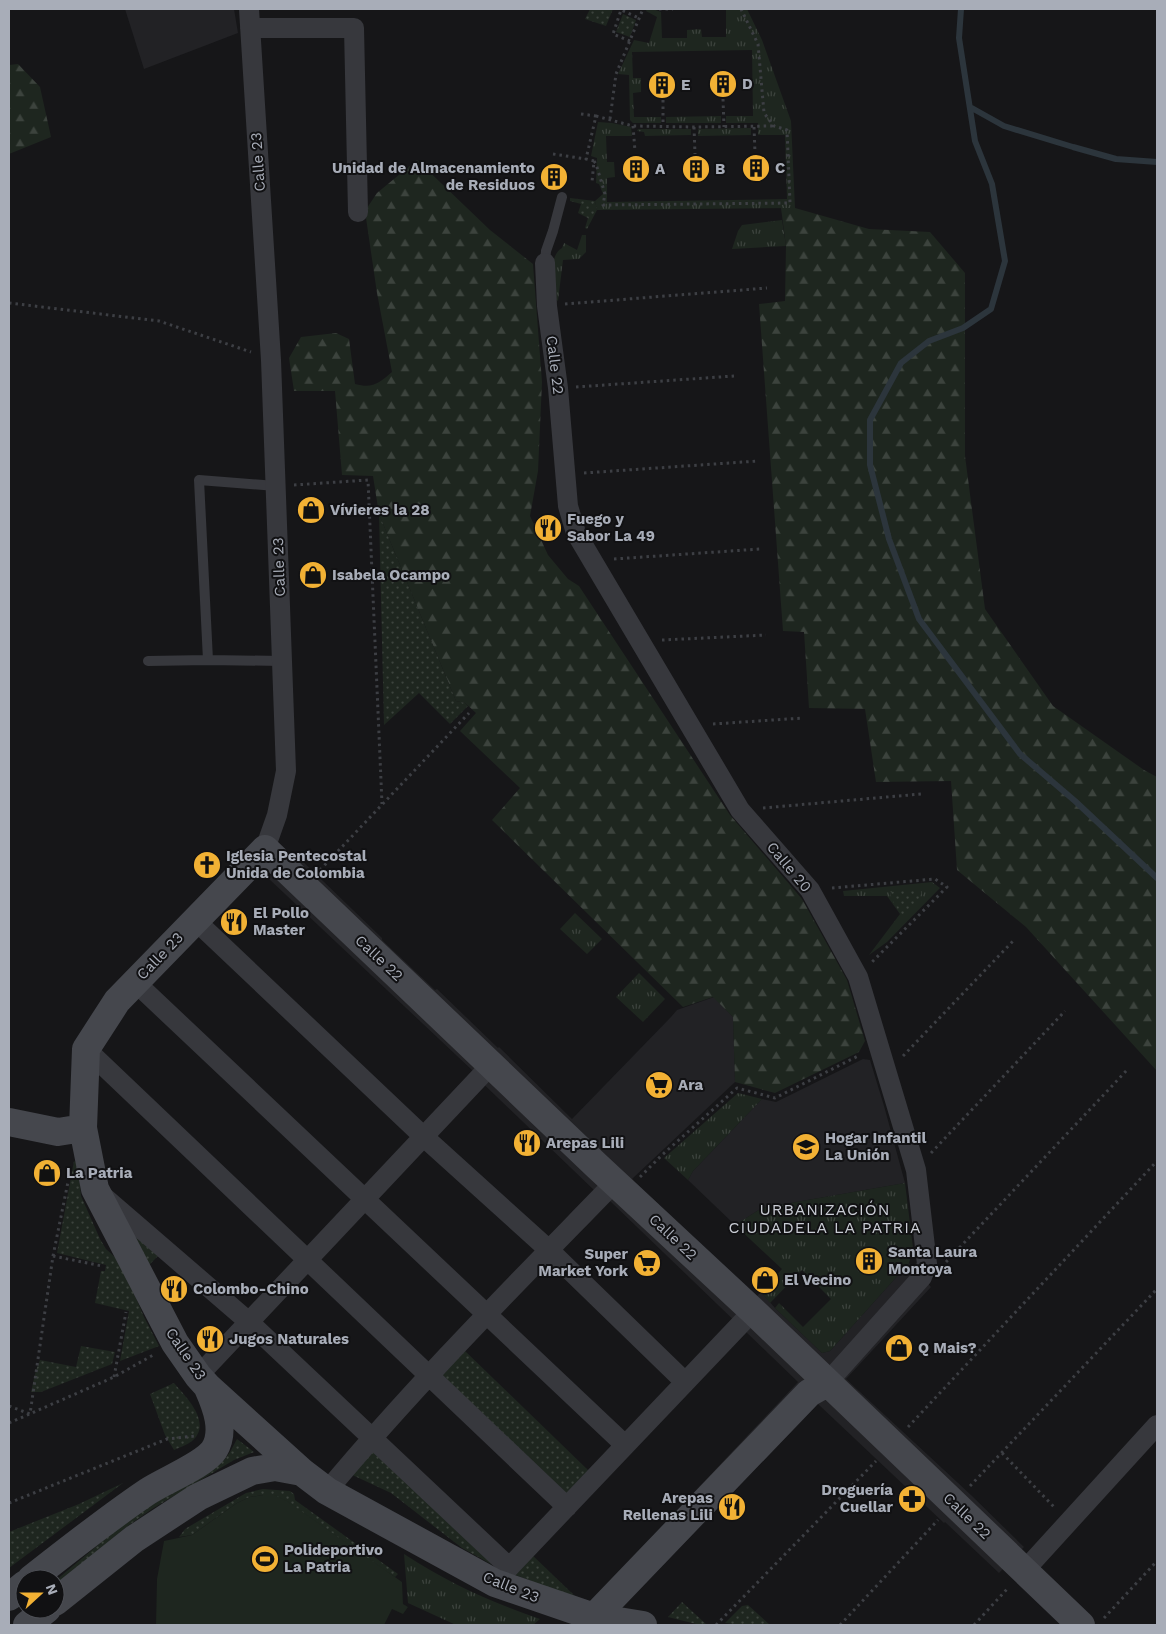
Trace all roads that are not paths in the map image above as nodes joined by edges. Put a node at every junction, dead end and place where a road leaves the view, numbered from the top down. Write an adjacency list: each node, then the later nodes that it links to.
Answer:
1 (249, 18): 3 (street); 5 (street, Calle 23)
2 (562, 198): 4 (lane, Calle 22)
3 (358, 212)
4 (545, 263): 6 (street, Calle 22)
5 (276, 486): 7 (lane); 9 (street, Calle 23)
6 (576, 533): 29 (street, Calle 20)
7 (208, 660): 8 (lane); 9 (lane)
8 (148, 661)
9 (282, 661): 10 (street, Calle 23)
10 (265, 849): 11 (main road, Calle 23); 14 (main road, Calle 22)
11 (195, 920): 12 (main road, Calle 23); 17 (street)
12 (135, 982): 13 (main road, Calle 23); 20 (street)
13 (86, 1049): 16 (main road, Calle 23); 22 (street)
14 (492, 1064): 17 (street); 18 (main road, Calle 22)
15 (9, 1122): 16 (main road)
16 (83, 1128): 19 (main road, Calle 23)
17 (424, 1137): 20 (street); 21 (street)
18 (620, 1187): 21 (street); 23 (main road, Calle 22)
19 (95, 1189): 25 (street); 27 (main road, Calle 23)
20 (364, 1200): 22 (street); 24 (street)
21 (549, 1250): 24 (street); 28 (street)
22 (307, 1261): 25 (street); 26 (street)
23 (753, 1311): 28 (street); 29 (main road, Calle 22)
24 (487, 1315): 26 (street); 32 (street)
25 (249, 1322): 27 (street); 31 (street)
26 (429, 1376): 31 (street); 35 (street)
27 (203, 1381): 33 (main road, Calle 23); 36 (main road)
28 (685, 1382): 32 (street)
29 (827, 1383): 37 (main road, Calle 22); 40 (main road)
30 (1157, 1425): 37 (street)
31 (371, 1438): 34 (street); 38 (street)
32 (625, 1445): 35 (street)
33 (302, 1472): 34 (main road, Calle 23); 39 (main road)
34 (327, 1491): 38 (main road, Calle 23)
35 (567, 1506): 38 (street)
36 (44, 1569)
37 (1024, 1571): 41 (main road, Calle 22)
38 (502, 1575): 40 (main road, Calle 23)
39 (65, 1594)
40 (594, 1617): 42 (main road, Calle 23)
41 (1092, 1622)
42 (643, 1625)

